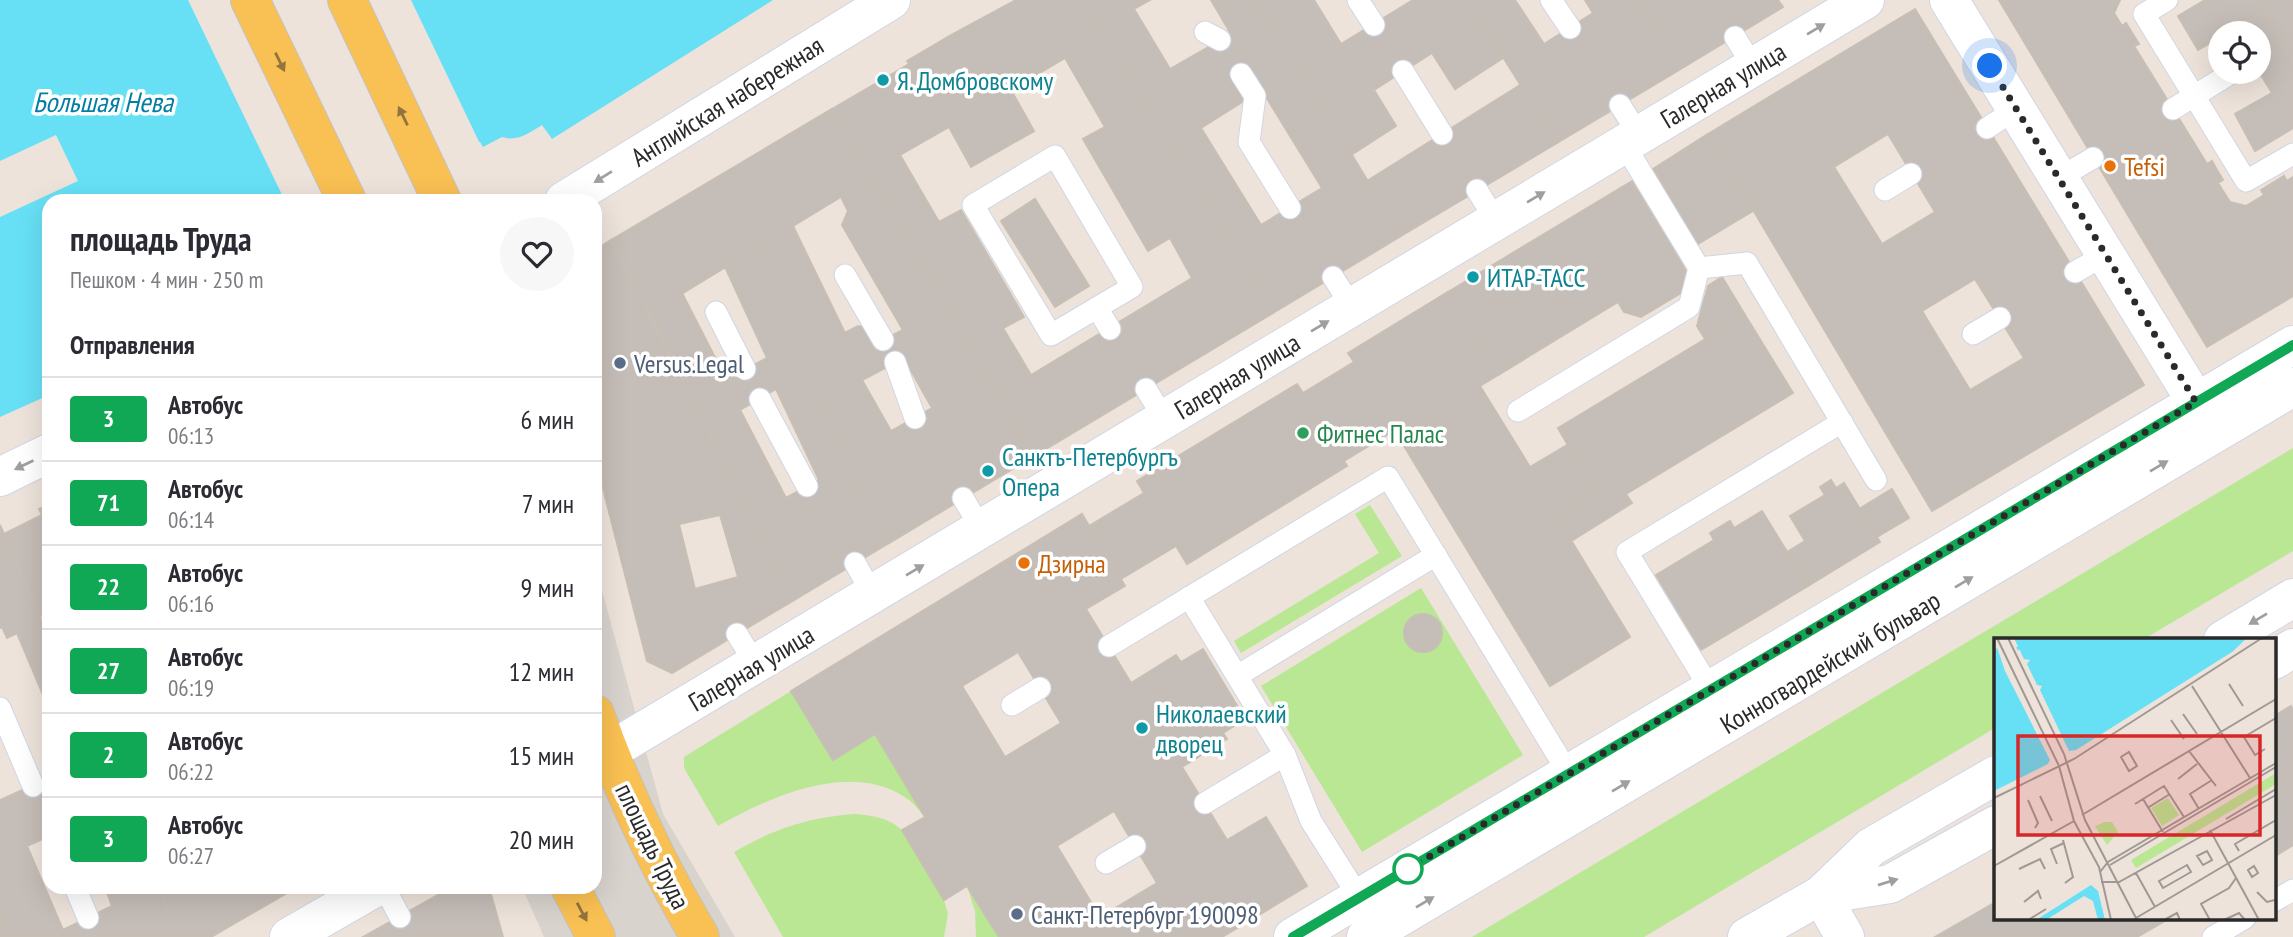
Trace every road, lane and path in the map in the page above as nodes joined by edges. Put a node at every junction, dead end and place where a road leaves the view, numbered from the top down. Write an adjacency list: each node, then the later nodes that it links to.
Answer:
1 (250, 0): 24 (main road, one-way to 24)
2 (347, 0): 22 (main road, one-way to 2)
3 (891, 0): 25 (street, Английская набережная, one-way to 25)
4 (1359, 0): 9 (lane)
5 (1551, 0): 10 (lane)
6 (1865, 0): 16 (street, Галерная улица, one-way to 6)
7 (1950, 0): 21 (street)
8 (2167, 0): 14 (lane)
9 (1374, 25)
10 (1570, 28)
11 (1403, 71): 17 (lane)
12 (1241, 74): 26 (lane)
13 (2214, 84): 14 (lane)
14 (2194, 96): 15 (lane); 18 (lane)
15 (2173, 109)
16 (1628, 128): 27 (lane); 61 (street, Галерная улица, one-way to 16)
17 (1442, 134)
18 (2293, 154)
19 (2093, 158): 21 (lane)
20 (1911, 174): 23 (lane)
21 (2059, 178): 42 (street)
22 (437, 189)
23 (1885, 190)
24 (344, 194)
25 (575, 194)
26 (1290, 208)
27 (1699, 268): 40 (lane); 43 (lane)
28 (845, 275): 34 (lane)
29 (1097, 308): 29 (lane); 32 (lane)
30 (716, 312): 37 (lane)
31 (2000, 318): 33 (lane)
32 (1110, 329)
33 (1973, 334)
34 (883, 340)
35 (2293, 345): 42 (street, Конногвардейский бульвар)
36 (895, 362): 41 (lane)
37 (745, 369)
38 (2293, 387): 42 (street, Конногвардейский бульвар)
39 (760, 399): 47 (lane)
40 (1518, 411)
41 (915, 418)
42 (2206, 418): 58 (street, Конногвардейский бульвар)
43 (1842, 422): 46 (lane); 58 (lane)
44 (42, 456): 45 (street, one-way to 45)
45 (0, 477)
46 (1876, 480)
47 (807, 486)
48 (1436, 555): 49 (lane); 55 (lane); 63 (lane)
49 (1189, 597): 52 (lane); 55 (lane)
50 (2293, 598): 51 (street, one-way to 51)
51 (2225, 638)
52 (1109, 646)
53 (2293, 648): 54 (street)
54 (2276, 659)
55 (1237, 676): 62 (lane)
56 (1040, 688): 57 (lane)
57 (1012, 705)
58 (1721, 705): 63 (street, Конногвардейский бульвар); 81 (street, Конногвардейский бульвар, one-way to 58)
59 (0, 708): 65 (lane)
60 (602, 734): 61 (main road, площадь Труда)
61 (608, 752): 84 (main road, площадь Труда)
62 (1285, 755): 66 (lane); 76 (lane)
63 (1569, 774): 76 (street, Конногвардейский бульвар)
64 (1994, 776): 75 (street)
65 (33, 786)
66 (1205, 803)
67 (1994, 826): 75 (street, one-way to 67)
68 (1135, 846): 69 (lane)
69 (1106, 863)
70 (2293, 890): 77 (lane)
71 (78, 894): 79 (lane)
72 (362, 894): 82 (street)
73 (376, 894): 78 (lane)
74 (574, 894): 83 (main road, one-way to 83)
75 (1821, 895): 86 (street); 87 (street)
76 (1360, 898): 81 (lane); 85 (street, Конногвардейский бульвар)
77 (2276, 900)
78 (400, 917)
79 (88, 918)
80 (2242, 920): 88 (lane)
81 (1373, 933)
82 (289, 937)
83 (596, 937)
84 (700, 937)
85 (1293, 937)
86 (1747, 937)
87 (1845, 937)
88 (2213, 937)

